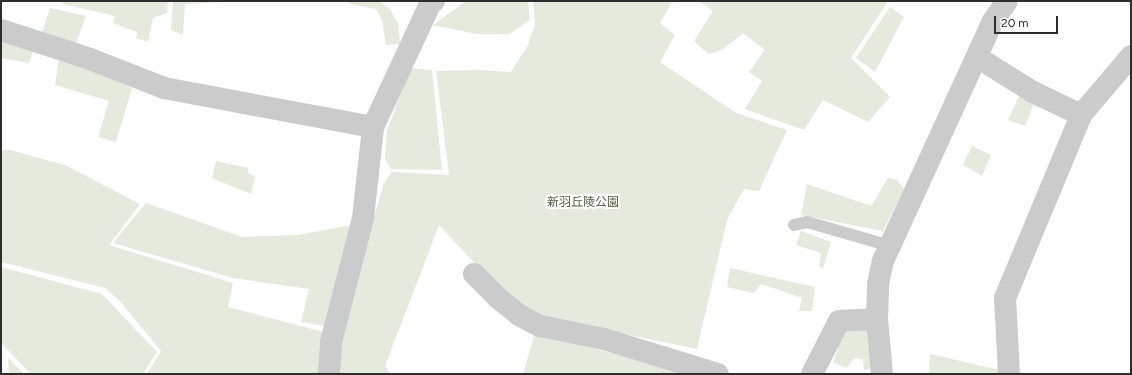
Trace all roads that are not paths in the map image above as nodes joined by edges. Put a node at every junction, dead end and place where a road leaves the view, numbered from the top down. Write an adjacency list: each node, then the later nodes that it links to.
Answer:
1 (431, 1): 7 (street)
2 (1007, 1): 5 (street)
3 (1, 30): 7 (street)
4 (1131, 56): 6 (street)
5 (977, 57): 6 (street); 9 (street)
6 (1080, 116): 16 (street)
7 (373, 127): 12 (street)
8 (794, 225): 9 (lane)
9 (890, 246): 11 (street)
10 (474, 274): 13 (street)
11 (877, 319): 14 (street); 15 (street)
12 (329, 374)
13 (718, 374)
14 (812, 374)
15 (882, 374)
16 (1009, 374)

